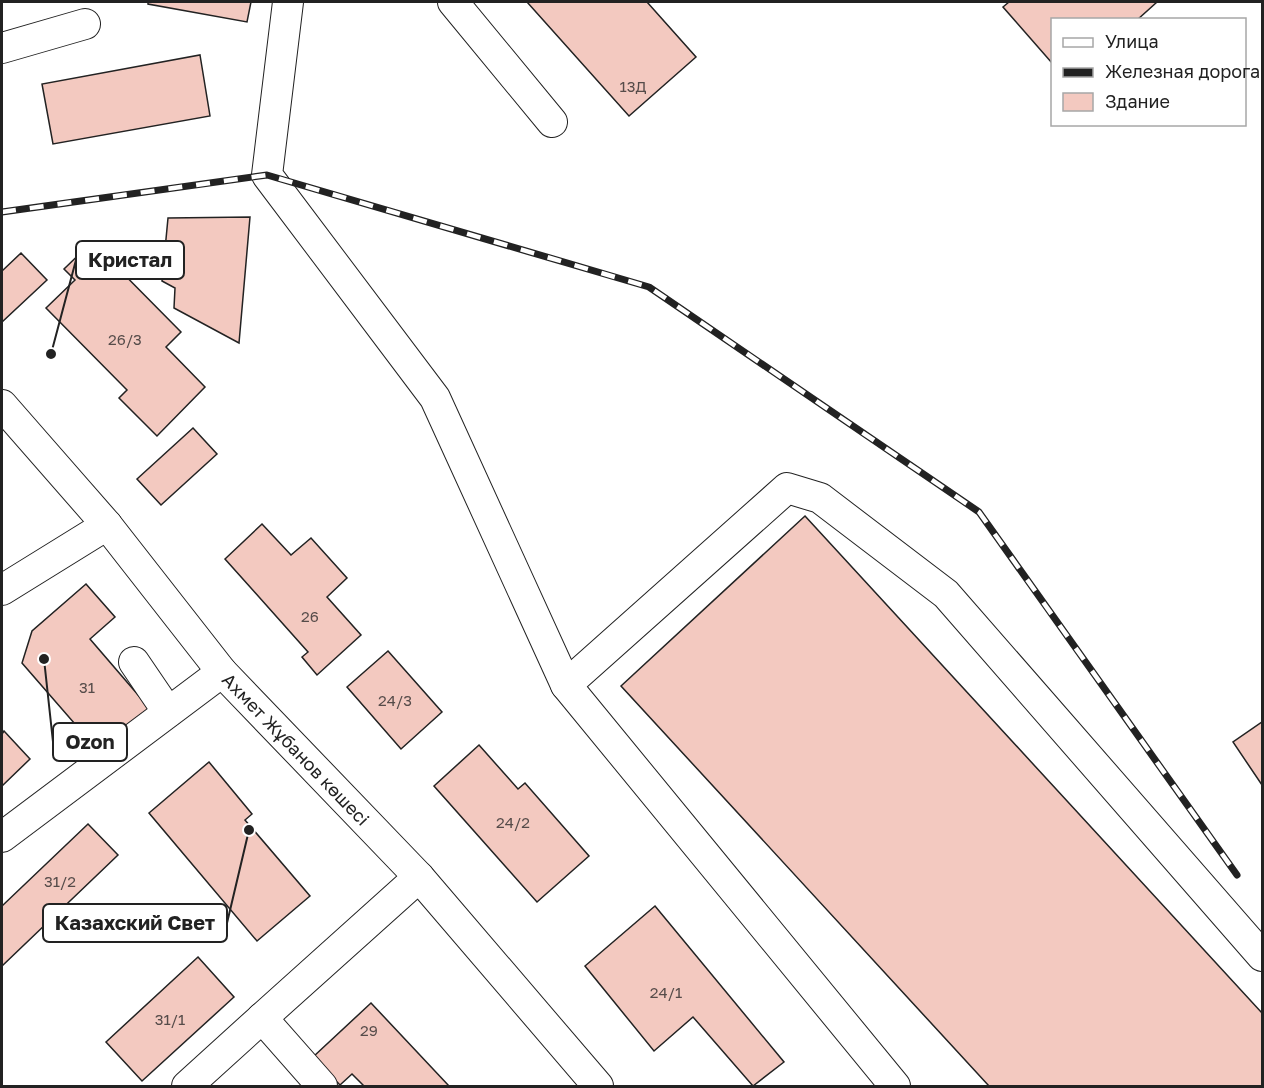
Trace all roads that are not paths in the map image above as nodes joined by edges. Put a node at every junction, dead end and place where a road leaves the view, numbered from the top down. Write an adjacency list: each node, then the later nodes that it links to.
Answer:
1 (288, 2): 11 (street)
2 (453, 2): 5 (street)
3 (85, 24): 4 (street)
4 (2, 48)
5 (552, 122)
6 (2, 405): 7 (street, Ахмет Жұбанов көшесі)
7 (107, 525): 8 (street); 10 (street, Ахмет Жұбанов көшесі)
8 (2, 590)
9 (134, 662): 12 (street)
10 (222, 672): 12 (street); 14 (street, Ахмет Жұбанов көшесі)
11 (566, 685): 15 (street); 20 (street)
12 (168, 712): 13 (street)
13 (2, 837)
14 (419, 877): 16 (street); 19 (street, Ахмет Жұбанов көшесі)
15 (1263, 956)
16 (262, 1018): 17 (street); 18 (street)
17 (187, 1086)
18 (322, 1086)
19 (598, 1086)
20 (895, 1086)

